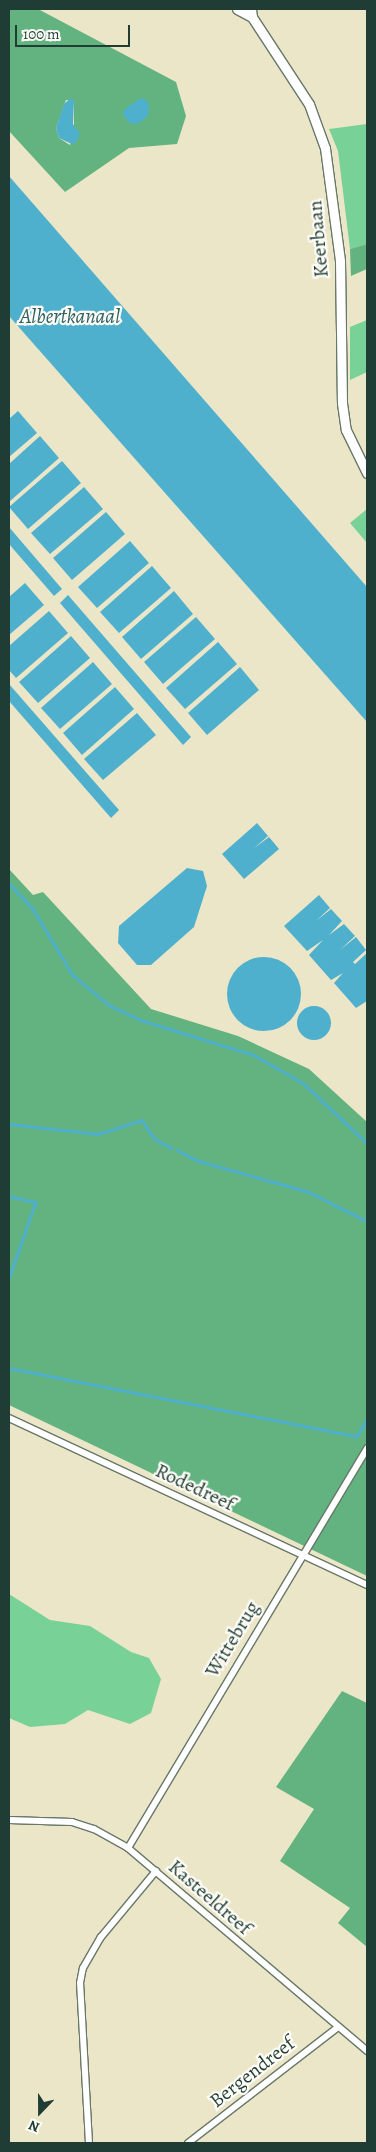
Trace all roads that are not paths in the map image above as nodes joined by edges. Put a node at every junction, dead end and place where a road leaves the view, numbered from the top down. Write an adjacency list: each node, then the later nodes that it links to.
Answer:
1 (236, 9): 2 (street, Keerbaan)
2 (251, 13): 3 (street, Keerbaan)
3 (367, 474)
4 (9, 1418): 6 (street, Rodedreef)
5 (367, 1448): 6 (street, Wittebrug)
6 (302, 1555): 7 (street, Rodedreef); 9 (street, Wittebrug)
7 (367, 1585)
8 (9, 1820): 9 (street, Kasteeldreef)
9 (128, 1848): 10 (street, Kasteeldreef)
10 (156, 1871): 11 (street, Kasteeldreef); 13 (street)
11 (337, 2028): 12 (street, Kasteeldreef); 14 (street, Bergendreef)
12 (367, 2051)
13 (89, 2143)
14 (188, 2143)

